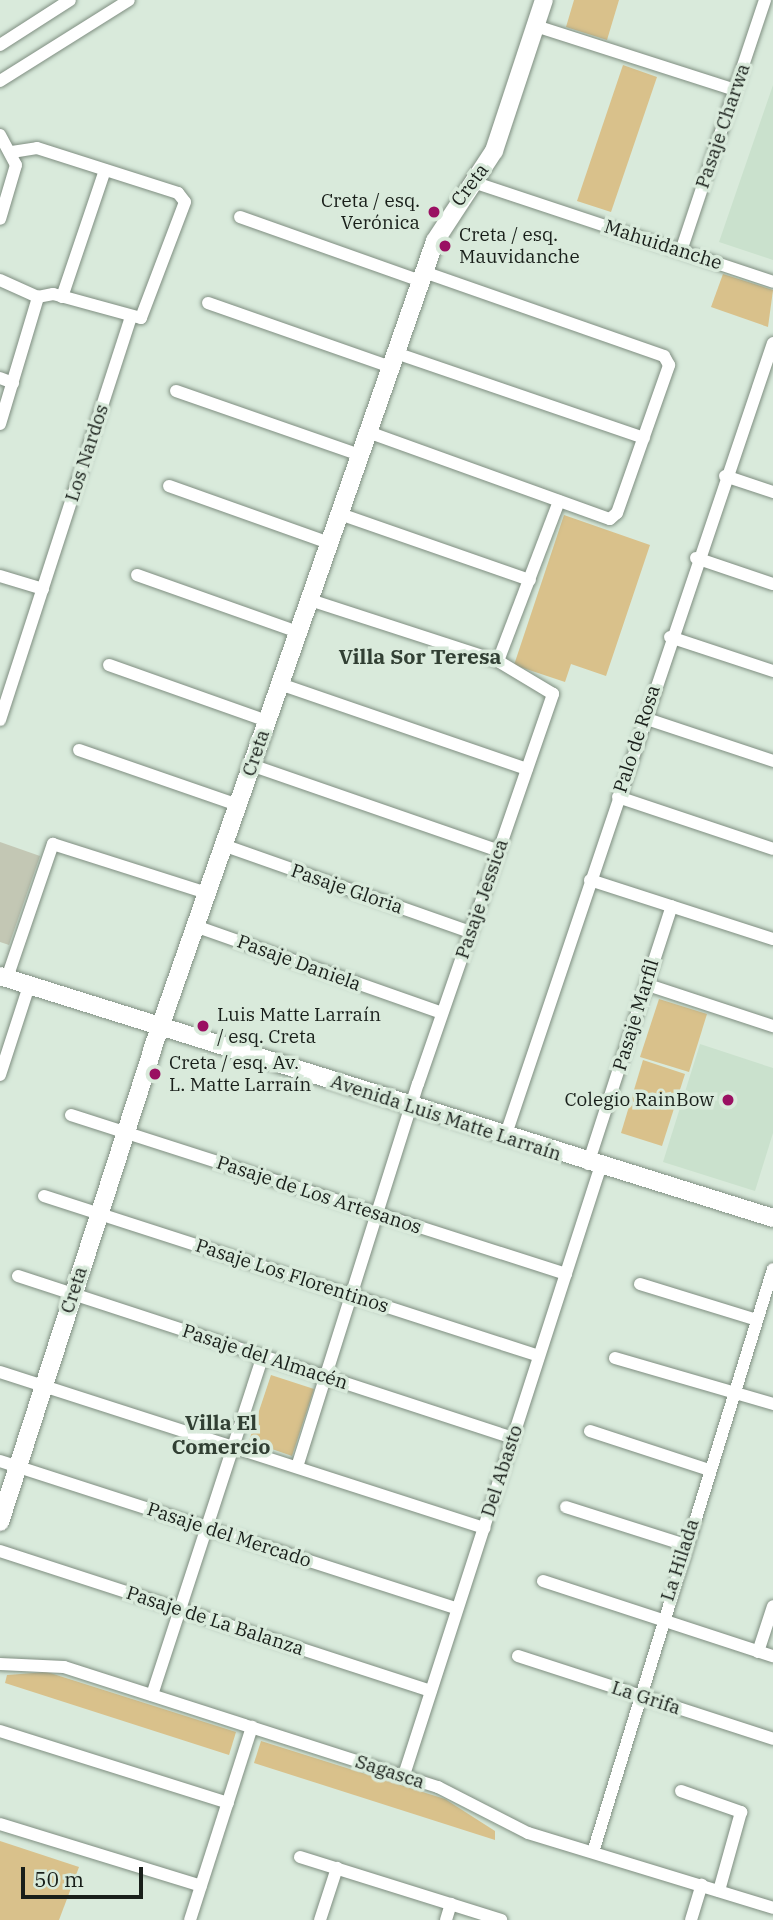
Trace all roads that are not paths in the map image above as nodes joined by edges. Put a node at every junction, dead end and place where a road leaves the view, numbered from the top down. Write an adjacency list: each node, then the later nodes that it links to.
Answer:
1 (70, 0): 6 (street)
2 (129, 0): 7 (street)
3 (544, 0): 5 (street, Creta)
4 (765, 0): 8 (street, Pasaje Charwa)
5 (536, 26): 8 (street); 12 (street, Creta)
6 (0, 45)
7 (0, 81)
8 (735, 90): 15 (street, Pasaje Charwa)
9 (0, 135): 10 (street)
10 (12, 152): 11 (street); 14 (street)
11 (104, 170): 20 (street); 22 (street, Los Nardos)
12 (473, 182): 15 (street, Mahuidanche); 16 (street, Creta)
13 (240, 217): 16 (street)
14 (0, 219)
15 (681, 251): 18 (street, Mahuidanche)
16 (423, 276): 24 (street, Creta); 30 (street)
17 (0, 281): 19 (street)
18 (773, 282)
19 (38, 296): 20 (street); 26 (street)
20 (62, 297): 22 (street)
21 (208, 303): 24 (street)
22 (130, 320): 43 (street, Los Nardos)
23 (773, 343): 32 (street, Palo de Rosa)
24 (393, 360): 29 (street, Creta); 30 (street)
25 (0, 378): 26 (street)
26 (13, 383): 28 (street)
27 (176, 391): 31 (street)
28 (0, 424)
29 (368, 432): 31 (street, Creta); 35 (street)
30 (644, 438): 35 (street)
31 (360, 455): 36 (street, Creta)
32 (725, 476): 34 (street); 38 (street, Palo de Rosa)
33 (169, 486): 37 (street)
34 (773, 492)
35 (559, 500): 41 (street)
36 (340, 514): 37 (street, Creta); 41 (street)
37 (329, 543): 44 (street, Creta)
38 (696, 558): 42 (street); 46 (street, Palo de Rosa)
39 (137, 575): 45 (street)
40 (0, 576): 43 (street)
41 (530, 580): 47 (street)
42 (773, 584)
43 (43, 589): 52 (street, Los Nardos)
44 (310, 600): 45 (street, Creta); 47 (street)
45 (298, 632): 50 (street, Creta)
46 (670, 637): 49 (street); 51 (street, Palo de Rosa)
47 (498, 661): 57 (street, Pasaje Jessica)
48 (109, 665): 53 (street)
49 (773, 671)
50 (280, 684): 53 (street, Creta); 57 (street)
51 (644, 718): 55 (street); 58 (street, Palo de Rosa)
52 (0, 720)
53 (267, 721): 56 (street, Creta)
54 (79, 750): 59 (street)
55 (773, 761)
56 (251, 765): 59 (street, Creta); 62 (street)
57 (527, 769): 62 (street, Pasaje Jessica)
58 (618, 797): 61 (street); 63 (street, Palo de Rosa)
59 (238, 805): 60 (street, Creta)
60 (223, 845): 64 (street, Creta); 67 (street, Pasaje Gloria)
61 (773, 849)
62 (499, 850): 67 (street, Pasaje Jessica)
63 (590, 880): 65 (street); 79 (street, Palo de Rosa)
64 (207, 893): 66 (street, Creta); 69 (street)
65 (671, 906): 68 (street); 70 (street, Pasaje Marfil)
66 (195, 926): 72 (street, Pasaje Daniela); 74 (street, Creta)
67 (470, 932): 72 (street, Pasaje Jessica)
68 (773, 939)
69 (3, 977): 71 (street, Avenida Luis Matte Larraín)
70 (648, 985): 73 (street); 80 (street, Pasaje Marfil)
71 (29, 986): 74 (street, Avenida Luis Matte Larraín); 75 (street)
72 (443, 1013): 76 (street, Pasaje Jessica)
73 (773, 1026)
74 (160, 1027): 76 (street, Avenida Luis Matte Larraín); 78 (street, Creta)
75 (0, 1075)
76 (412, 1108): 79 (street, Avenida Luis Matte Larraín); 83 (street, Pasaje Jessica)
77 (71, 1115): 78 (street, Pasaje de Los Artesanos)
78 (124, 1132): 82 (street, Creta); 83 (street, Pasaje de Los Artesanos)
79 (505, 1137): 80 (street, Avenida Luis Matte Larraín)
80 (594, 1166): 84 (street, Avenida Luis Matte Larraín); 86 (street, Del Abasto)
81 (44, 1196): 82 (street, Pasaje Los Florentinos)
82 (98, 1213): 89 (street, Creta); 90 (street, Pasaje Los Florentinos)
83 (380, 1214): 86 (street, Pasaje de Los Artesanos); 90 (street, Pasaje Jessica)
84 (773, 1219)
85 (773, 1269): 91 (street, La Hilada)
86 (566, 1274): 93 (street, Del Abasto)
87 (18, 1276): 89 (street, Pasaje del Almacén)
88 (640, 1284): 91 (street)
89 (73, 1294): 92 (street, Pasaje del Almacén); 97 (street, Creta)
90 (353, 1296): 93 (street, Pasaje Los Florentinos); 96 (street, Pasaje Jessica)
91 (757, 1320): 98 (street, La Hilada)
92 (263, 1356): 96 (street, Pasaje del Almacén); 102 (street)
93 (539, 1356): 101 (street, Del Abasto)
94 (615, 1358): 98 (street)
95 (0, 1372): 97 (street)
96 (326, 1377): 101 (street, Pasaje del Almacén); 105 (street, Pasaje Jessica)
97 (44, 1386): 102 (street); 104 (street, Creta)
98 (733, 1394): 99 (street); 106 (street, La Hilada)
99 (773, 1404)
100 (590, 1431): 106 (street)
101 (513, 1438): 110 (street, Del Abasto)
102 (233, 1447): 105 (street); 109 (street)
103 (0, 1461): 104 (street, Pasaje del Mercado)
104 (18, 1466): 108 (street, Creta); 109 (street, Pasaje del Mercado)
105 (297, 1467): 110 (street)
106 (709, 1469): 111 (street, La Hilada)
107 (566, 1507): 111 (street)
108 (0, 1522)
109 (207, 1528): 115 (street); 116 (street, Pasaje del Mercado)
110 (484, 1528): 116 (street, Del Abasto)
111 (685, 1545): 117 (street, La Hilada)
112 (0, 1551): 115 (street, Pasaje de La Balanza)
113 (543, 1581): 117 (street)
114 (773, 1606): 118 (street)
115 (180, 1609): 122 (street, Pasaje de La Balanza); 123 (street)
116 (457, 1609): 122 (street, Del Abasto)
117 (662, 1620): 118 (street); 124 (street, La Hilada)
118 (758, 1652): 120 (street)
119 (518, 1656): 124 (street, La Grifa)
120 (773, 1656)
121 (0, 1664): 123 (street, Sagasca)
122 (431, 1691): 128 (street, Del Abasto)
123 (152, 1695): 125 (street, Sagasca)
124 (637, 1695): 127 (street, La Grifa); 132 (street, La Hilada)
125 (252, 1727): 128 (street, Sagasca); 130 (street)
126 (0, 1731): 130 (street)
127 (773, 1739)
128 (404, 1775): 132 (street, Sagasca)
129 (681, 1791): 137 (street)
130 (228, 1803): 136 (street)
131 (0, 1824): 136 (street)
132 (593, 1852): 135 (street, Sagasca)
133 (300, 1857): 134 (street)
134 (337, 1868): 138 (street); 141 (street)
135 (702, 1885): 137 (street, Sagasca); 144 (street)
136 (201, 1886): 140 (street)
137 (719, 1891): 139 (street, Sagasca)
138 (451, 1904): 142 (street); 143 (street)
139 (773, 1908)
140 (190, 1920)
141 (320, 1920)
142 (446, 1920)
143 (501, 1920)
144 (691, 1920)

